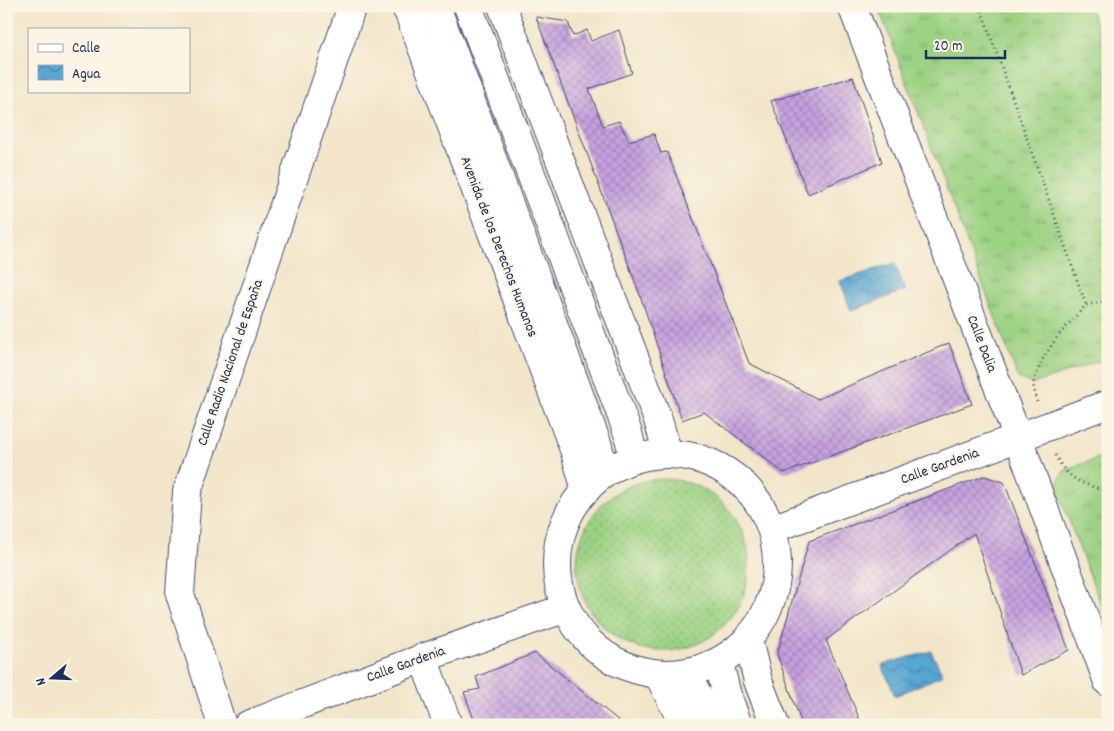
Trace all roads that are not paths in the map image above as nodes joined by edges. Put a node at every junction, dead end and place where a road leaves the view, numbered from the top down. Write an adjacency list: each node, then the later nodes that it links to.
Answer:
1 (352, 6): 19 (street, Calle Radio Nacional de España)
2 (405, 6): 11 (street, Avenida de los Derechos Humanos)
3 (436, 6): 11 (street, Avenida de los Derechos Humanos)
4 (468, 6): 10 (street)
5 (502, 6): 9 (street)
6 (852, 6): 8 (street, Calle Dalia)
7 (1108, 404): 8 (street, Calle Gardenia)
8 (1029, 434): 12 (street, Calle Gardenia); 18 (street, Calle Dalia)
9 (668, 454): 10 (street); 12 (street)
10 (634, 459): 11 (street)
11 (595, 481): 13 (street)
12 (772, 529): 14 (street)
13 (566, 608): 15 (street, Calle Gardenia); 17 (street)
14 (748, 640): 16 (street); 25 (street)
15 (423, 658): 20 (street, Calle Gardenia); 21 (street)
16 (719, 662): 17 (street); 24 (street)
17 (671, 674): 22 (street); 23 (street)
18 (1108, 682)
19 (222, 725)
20 (248, 725)
21 (448, 725)
22 (683, 725)
23 (710, 725)
24 (738, 725)
25 (775, 725)

